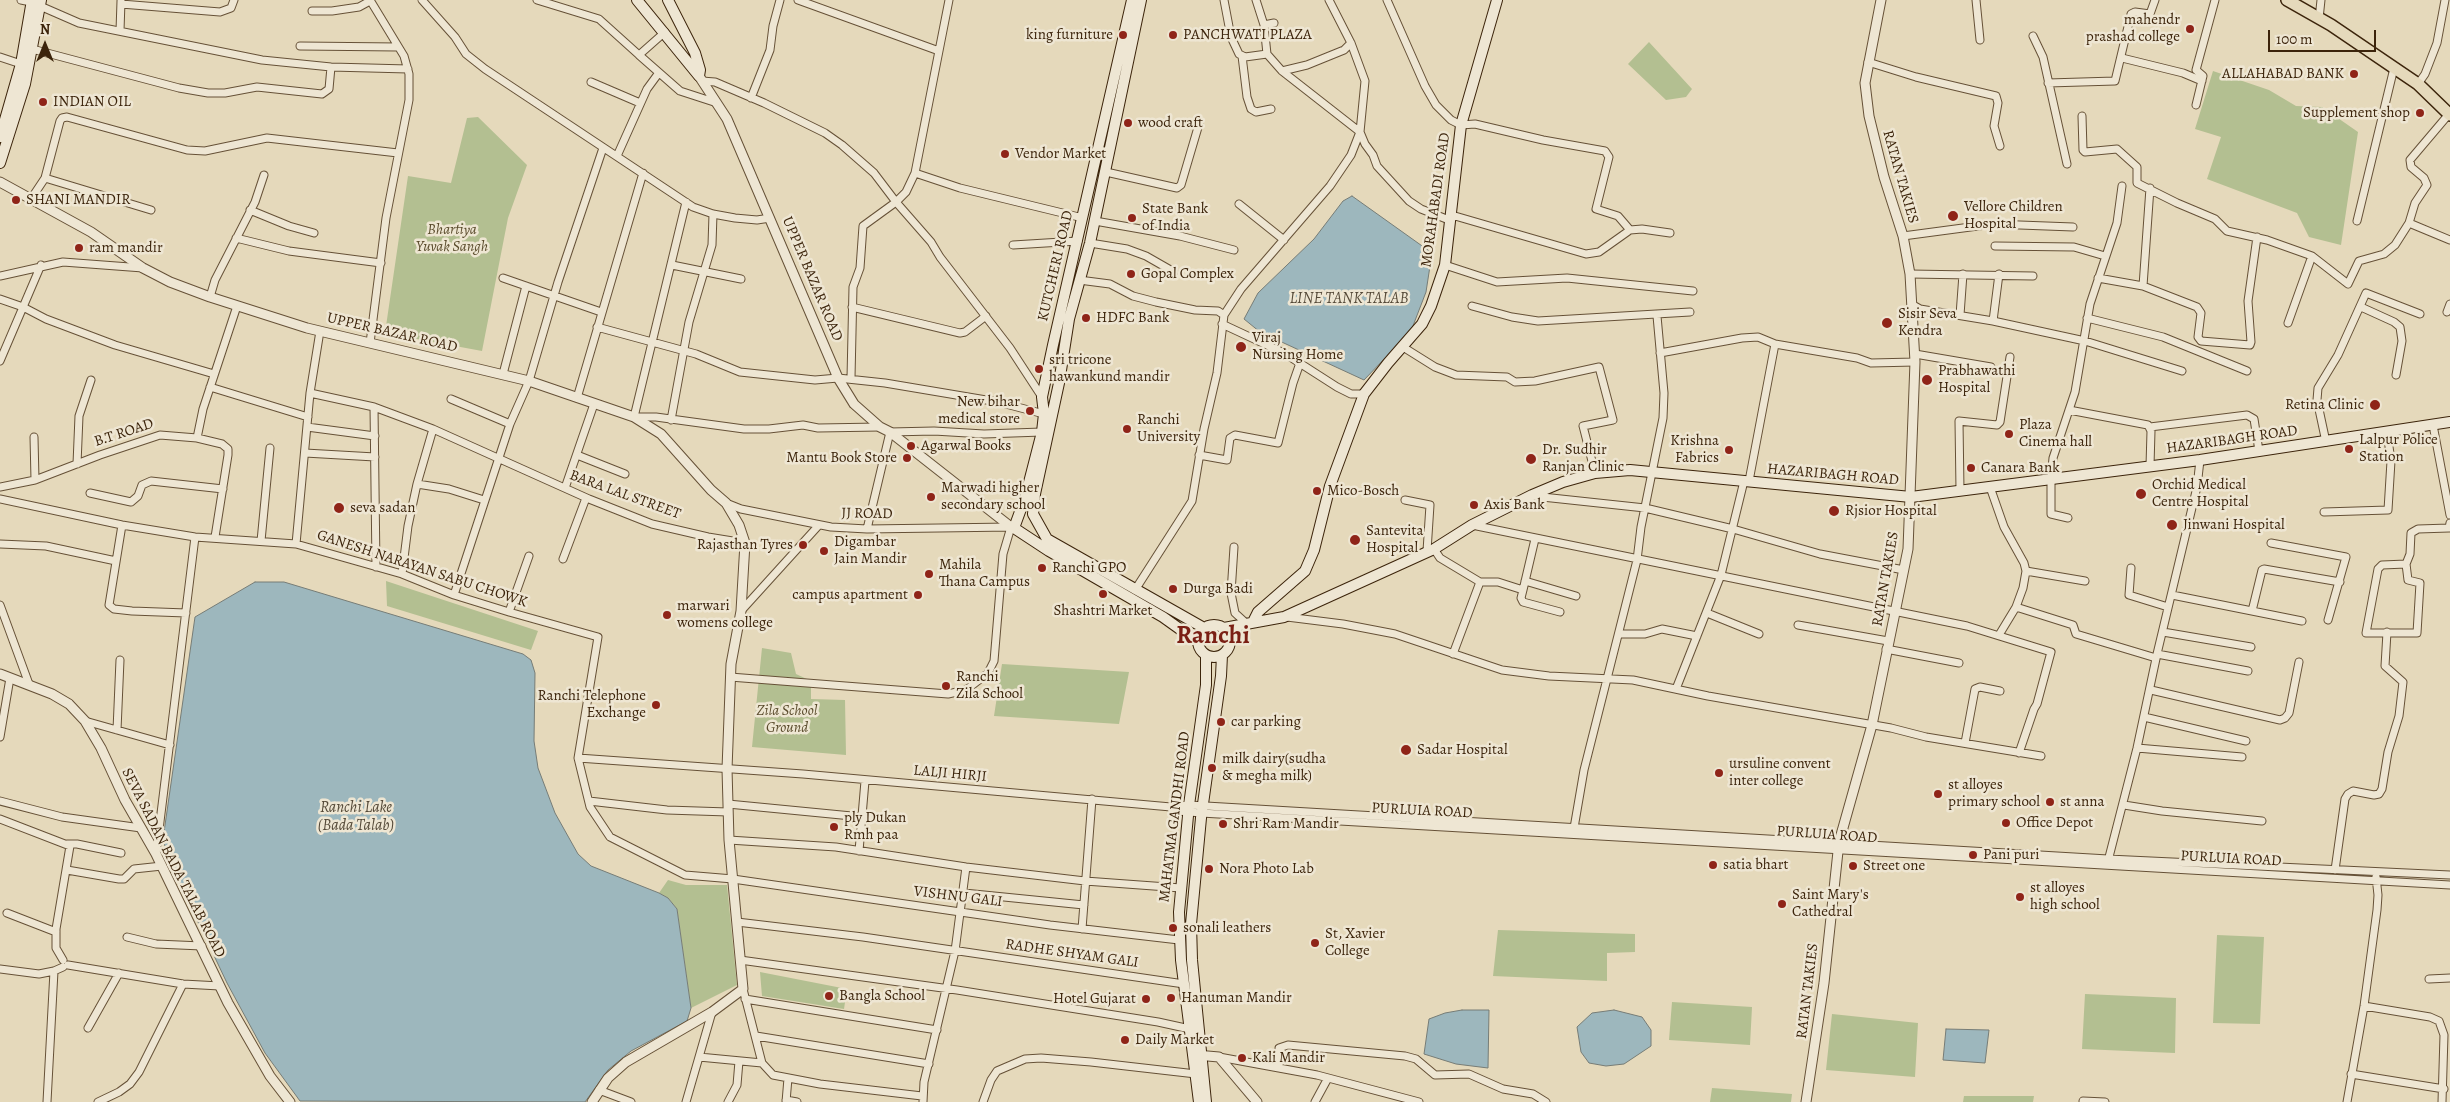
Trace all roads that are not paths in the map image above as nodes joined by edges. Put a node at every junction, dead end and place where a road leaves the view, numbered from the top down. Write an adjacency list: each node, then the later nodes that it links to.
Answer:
1 (234, 0): 25 (street)
2 (370, 0): 26 (street); 36 (street)
3 (422, 0): 68 (street)
4 (537, 0): 40 (street)
5 (637, 0): 31 (main road, UPPER BAZAR ROAD)
6 (668, 0): 51 (main road)
7 (780, 0): 56 (street)
8 (798, 0): 38 (street)
9 (949, 0): 38 (street)
10 (1132, 0): 89 (main road, KUTCHERI ROAD)
11 (1141, 0): 73 (main road)
12 (1224, 0): 41 (street)
13 (1256, 0): 29 (street)
14 (1329, 0): 34 (street)
15 (1387, 0): 64 (street)
16 (1497, 0): 64 (main road, MORAHABADI ROAD)
17 (1881, 0): 44 (street, RATAN TAKIES)
18 (1976, 0): 33 (street)
19 (2155, 0): 43 (street)
20 (2215, 0): 52 (street)
21 (2287, 0): 27 (main road)
22 (2321, 0): 27 (street)
23 (2445, 0): 55 (street)
24 (33, 2): 30 (street); 37 (main road); 45 (main road)
25 (121, 2): 30 (street)
26 (312, 11)
27 (2319, 19): 47 (main road)
28 (1274, 23): 29 (street)
29 (1264, 25): 39 (street)
30 (120, 31): 46 (street)
31 (664, 32): 40 (street); 51 (main road, UPPER BAZAR ROAD)
32 (2033, 36): 54 (street)
33 (1980, 40)
34 (1351, 43): 49 (street); 65 (street)
35 (300, 46): 36 (street)
36 (398, 47): 48 (street)
37 (32, 48): 46 (street); 71 (main road)
38 (939, 50): 75 (street)
39 (1267, 54): 41 (street); 49 (street)
40 (638, 55): 50 (street)
41 (1242, 56): 60 (street)
42 (0, 57): 45 (street)
43 (2122, 58): 52 (street); 54 (street)
44 (1868, 62): 67 (street); 98 (street, RATAN TAKIES)
45 (20, 64): 66 (main road)
46 (330, 67): 48 (street)
47 (2394, 68): 55 (main road); 92 (street)
48 (408, 69): 69 (street)
49 (1282, 71): 65 (street)
50 (658, 74): 57 (street); 58 (street)
51 (700, 78): 56 (street); 58 (street, UPPER BAZAR ROAD)
52 (2202, 81): 59 (street)
53 (591, 82): 57 (street)
54 (2048, 83): 72 (street)
55 (2418, 84): 61 (main road)
56 (751, 98): 83 (street)
57 (640, 103): 70 (street)
58 (718, 103): 88 (street, UPPER BAZAR ROAD)
59 (2196, 105)
60 (1272, 109)
61 (2449, 114): 93 (street)
62 (2082, 116): 80 (street)
63 (1199, 124): 73 (street)
64 (1461, 125): 91 (main road, MORAHABADI ROAD); 95 (street)
65 (1360, 132): 91 (street); 101 (street)
66 (0, 137)
67 (2000, 146)
68 (603, 148): 70 (street); 129 (street)
69 (398, 153): 77 (street); 110 (street)
70 (617, 156): 74 (street)
71 (0, 164)
72 (2067, 164)
73 (1106, 172): 90 (main road)
74 (643, 173): 82 (street); 139 (street)
75 (915, 173): 83 (street); 89 (street)
76 (264, 175): 86 (street)
77 (45, 178): 81 (street); 85 (street)
78 (0, 182): 81 (street, UPPER BAZAR ROAD)
79 (2122, 186): 108 (street)
80 (2150, 188): 99 (street); 127 (street)
81 (31, 198): 114 (street, UPPER BAZAR ROAD)
82 (686, 202): 87 (street); 112 (street)
83 (896, 202): 137 (street); 145 (street)
84 (1239, 204): 101 (street)
85 (151, 210)
86 (250, 210): 96 (street); 100 (street)
87 (713, 214): 88 (street); 115 (street)
88 (770, 218): 170 (street, UPPER BAZAR ROAD)
89 (1083, 218): 103 (main road, KUTCHERI ROAD)
90 (1095, 220): 104 (main road); 107 (street)
91 (1449, 220): 95 (street); 113 (main road, MORAHABADI ROAD)
92 (2357, 221)
93 (2408, 223): 102 (street); 109 (street)
94 (2073, 227): 98 (street)
95 (1630, 230): 97 (street)
96 (314, 233)
97 (1670, 233)
98 (1903, 236): 117 (street, RATAN TAKIES)
99 (2257, 237): 109 (street); 127 (street)
100 (236, 238): 110 (street); 130 (street)
101 (1284, 240): 143 (street)
102 (2450, 240)
103 (1078, 241): 105 (street); 177 (main road, KUTCHERI ROAD)
104 (1090, 243): 116 (street); 125 (main road)
105 (1013, 245)
106 (1994, 246): 108 (street)
107 (1234, 250)
108 (2105, 256): 123 (street)
109 (2312, 256): 149 (street)
110 (381, 263): 154 (street)
111 (41, 265): 114 (street); 120 (street); 136 (street)
112 (672, 265): 115 (street); 155 (street)
113 (1445, 265): 128 (street); 157 (main road, MORAHABADI ROAD)
114 (143, 268): 130 (street, UPPER BAZAR ROAD)
115 (705, 270): 124 (street); 158 (street)
116 (1174, 272)
117 (1910, 274): 118 (street); 133 (street, RATAN TAKIES)
118 (1963, 274): 119 (street); 144 (street)
119 (1999, 274): 121 (street); 148 (street)
120 (0, 276)
121 (2033, 276)
122 (503, 278): 126 (street)
123 (2098, 278): 127 (street); 147 (street)
124 (741, 279)
125 (1079, 280): 143 (street); 267 (main road)
126 (526, 286): 129 (street); 168 (street)
127 (2143, 286)
128 (1693, 290)
129 (554, 296): 139 (street); 173 (street)
130 (210, 297): 134 (street, UPPER BAZAR ROAD)
131 (0, 300): 136 (street)
132 (2450, 304): 141 (street)
133 (1913, 305): 144 (street); 161 (street, RATAN TAKIES)
134 (237, 306): 152 (street, UPPER BAZAR ROAD); 167 (street)
135 (1472, 306): 146 (street)
136 (23, 307): 162 (street); 167 (street)
137 (852, 307): 145 (street); 171 (street)
138 (2361, 308): 142 (street); 169 (street); 200 (street)
139 (601, 312): 151 (street)
140 (1690, 312): 146 (street)
141 (2446, 312)
142 (2420, 314)
143 (1224, 315): 150 (street)
144 (1960, 315): 148 (street)
145 (986, 316): 177 (street)
146 (1657, 316): 159 (street)
147 (2087, 318): 153 (street); 166 (street)
148 (1993, 321): 153 (street)
149 (2288, 323)
150 (1222, 324): 163 (street); 205 (street)
151 (597, 327): 155 (street); 178 (street)
152 (320, 331): 154 (street, UPPER BAZAR ROAD); 175 (street)
153 (2085, 341): 165 (street); 182 (street)
154 (370, 343): 168 (street, UPPER BAZAR ROAD)
155 (652, 343): 158 (street); 185 (street)
156 (1775, 344): 159 (street); 161 (street); 216 (street)
157 (1403, 347): 176 (main road, MORAHABADI ROAD); 211 (street)
158 (684, 351): 170 (street); 186 (street)
159 (1660, 353): 212 (street)
160 (2010, 357): 222 (street)
161 (1915, 358): 164 (street); 225 (street, RATAN TAKIES)
162 (0, 360)
163 (1300, 363): 176 (street); 205 (street)
164 (1991, 367)
165 (2182, 371)
166 (2247, 371)
167 (214, 374): 174 (street)
168 (503, 374): 173 (street, UPPER BAZAR ROAD)
169 (2396, 375)
170 (838, 378): 171 (street); 191 (street, UPPER BAZAR ROAD)
171 (851, 378): 183 (street)
172 (91, 380): 209 (street)
173 (529, 381): 178 (street, UPPER BAZAR ROAD); 188 (street)
174 (210, 387): 184 (street); 199 (street)
175 (310, 393): 181 (street, BARA LAL STREET); 184 (street)
176 (1364, 394): 286 (main road, MORAHABADI ROAD)
177 (1042, 397): 183 (main road, KUTCHERI ROAD)
178 (577, 398): 180 (street, UPPER BAZAR ROAD)
179 (451, 399): 188 (street)
180 (594, 404): 185 (street, UPPER BAZAR ROAD); 204 (street)
181 (374, 407): 193 (street, BARA LAL STREET); 197 (street)
182 (2069, 410): 192 (street); 214 (street)
183 (1044, 414): 195 (main road, KUTCHERI ROAD)
184 (308, 417): 190 (street)
185 (634, 417): 186 (street); 230 (street, UPPER BAZAR ROAD)
186 (671, 420): 191 (street)
187 (2450, 422): 189 (main road, HAZARIBAGH ROAD)
188 (510, 424): 207 (street)
189 (2433, 425): 196 (main road, HAZARIBAGH ROAD); 233 (street)
190 (307, 427): 197 (street); 203 (street)
191 (880, 427): 194 (street, UPPER BAZAR ROAD)
192 (2150, 427): 202 (street); 210 (street)
193 (432, 429): 207 (street, BARA LAL STREET); 217 (street)
194 (890, 432): 195 (street); 239 (street, UPPER BAZAR ROAD); 240 (street)
195 (1042, 432): 239 (main road, KUTCHERI ROAD)
196 (2387, 432): 200 (main road, HAZARIBAGH ROAD); 232 (street)
197 (375, 436): 206 (street)
198 (34, 437): 215 (street)
199 (198, 438): 209 (street, B.T ROAD); 221 (street, B.T ROAD)
200 (2326, 442): 202 (main road, HAZARIBAGH ROAD)
201 (270, 448): 245 (street)
202 (2259, 451): 208 (main road, HAZARIBAGH ROAD)
203 (305, 452): 206 (street); 249 (street)
204 (577, 455): 213 (street); 220 (street)
205 (1199, 455): 267 (street)
206 (375, 457): 257 (street)
207 (499, 458): 220 (street, BARA LAL STREET); 228 (street)
208 (2200, 460): 210 (main road, HAZARIBAGH ROAD); 270 (street)
209 (77, 464): 215 (street, B.T ROAD)
210 (2150, 466): 214 (main road, HAZARIBAGH ROAD)
211 (1595, 473): 212 (main road, HAZARIBAGH ROAD); 224 (main road, HAZARIBAGH ROAD)
212 (1654, 473): 216 (main road, HAZARIBAGH ROAD); 231 (street)
213 (625, 474)
214 (2050, 478): 219 (main road, HAZARIBAGH ROAD); 234 (street)
215 (35, 480): 218 (street, B.T ROAD)
216 (1747, 481): 225 (main road, HAZARIBAGH ROAD); 241 (street)
217 (417, 484): 228 (street); 261 (street)
218 (0, 487)
219 (1990, 487): 222 (main road, HAZARIBAGH ROAD); 260 (street)
220 (565, 488): 226 (street, BARA LAL STREET)
221 (223, 489): 223 (street); 243 (street, B.T ROAD)
222 (1960, 490): 225 (main road, HAZARIBAGH ROAD)
223 (90, 493)
224 (1532, 496): 231 (street); 238 (main road, HAZARIBAGH ROAD)
225 (1910, 497): 259 (street, RATAN TAKIES)
226 (586, 498): 246 (street, BARA LAL STREET); 253 (street)
227 (0, 499): 236 (street, GANESH NARAYAN SABU CHOWK)
228 (484, 500): 269 (street)
229 (1405, 500): 251 (street)
230 (726, 503): 237 (street, JJ ROAD); 246 (street, UPPER BAZAR ROAD)
231 (1645, 508): 241 (street); 254 (street)
232 (2324, 512)
233 (2450, 515)
234 (2068, 518)
235 (2450, 523): 256 (street)
236 (122, 525): 242 (street, GANESH NARAYAN SABU CHOWK); 255 (street)
237 (819, 525): 240 (street, JJ ROAD); 275 (street)
238 (1472, 525): 244 (street); 251 (main road, HAZARIBAGH ROAD)
239 (1013, 526): 240 (street, JJ ROAD); 297 (main road); 309 (street)
240 (867, 529)
241 (1734, 529): 259 (street); 262 (street)
242 (195, 537): 243 (street, GANESH NARAYAN SABU CHOWK); 280 (street)
243 (215, 537): 245 (street, GANESH NARAYAN SABU CHOWK)
244 (1535, 539): 254 (street); 263 (street)
245 (261, 541): 249 (street, GANESH NARAYAN SABU CHOWK)
246 (745, 543): 275 (street)
247 (2271, 543): 266 (street)
248 (0, 544): 255 (street)
249 (296, 544): 257 (street, GANESH NARAYAN SABU CHOWK)
250 (1234, 547): 286 (street)
251 (1430, 550): 265 (street); 283 (main road, HAZARIBAGH ROAD)
252 (528, 556): 277 (street)
253 (563, 559)
254 (1637, 560): 262 (street); 292 (street)
255 (116, 561): 280 (street)
256 (2406, 564): 291 (street); 291 (street)
257 (376, 567): 261 (street, GANESH NARAYAN SABU CHOWK)
258 (2131, 568): 274 (street)
259 (1904, 570): 279 (street, RATAN TAKIES)
260 (2026, 572): 264 (street); 273 (street)
261 (402, 574): 269 (street, GANESH NARAYAN SABU CHOWK)
262 (1721, 575): 279 (street); 281 (street)
263 (1525, 581): 268 (street); 271 (street)
264 (2085, 581)
265 (1480, 582): 268 (street); 300 (street)
266 (2340, 582): 276 (street); 284 (street)
267 (1135, 590): 288 (main road)
268 (1523, 590): 278 (street)
269 (454, 595): 277 (street, GANESH NARAYAN SABU CHOWK)
270 (2172, 595): 274 (street); 276 (street)
271 (1576, 596)
272 (0, 605): 282 (street)
273 (2016, 607): 295 (street); 303 (street)
274 (2168, 607): 290 (street)
275 (741, 611): 309 (street)
276 (2252, 611): 285 (street)
277 (509, 612): 328 (street, GANESH NARAYAN SABU CHOWK)
278 (1560, 612)
279 (1896, 612): 295 (street); 298 (street, RATAN TAKIES)
280 (186, 613): 323 (street)
281 (1707, 613): 293 (street); 294 (street)
282 (2, 615): 312 (street)
283 (1284, 617): 286 (main road, HAZARIBAGH ROAD); 300 (street)
284 (2328, 620)
285 (2302, 621)
286 (1248, 624): 289 (main road, HAZARIBAGH ROAD); 296 (main road)
287 (1798, 625): 298 (street)
288 (1204, 628): 289 (main road); 297 (main road)
289 (1224, 628): 296 (main road)
290 (2163, 632): 299 (street); 303 (street)
291 (2387, 632): 354 (street)
292 (1620, 634): 294 (street); 310 (street)
293 (1759, 634)
294 (1697, 636): 313 (street)
295 (1999, 636): 325 (street)
296 (1231, 641): 302 (main road)
297 (1198, 642): 301 (main road)
298 (1887, 645): 306 (street); 318 (street, RATAN TAKIES)
299 (2251, 647)
300 (1453, 654): 310 (street)
301 (1206, 655): 302 (main road); 336 (main road, MAHATMA GANDHI ROAD)
302 (1222, 655): 337 (main road, MAHATMA GANDHI ROAD)
303 (2157, 656): 307 (street); 314 (street)
304 (120, 660): 319 (street)
305 (2299, 662): 314 (street)
306 (1959, 663)
307 (2248, 671)
308 (0, 674): 311 (street, SEVA SADAN BADA TALAB ROAD)
309 (730, 677): 329 (street)
310 (1607, 677): 313 (street); 341 (street)
311 (10, 678): 312 (street, SEVA SADAN BADA TALAB ROAD); 320 (street)
312 (28, 684): 317 (street, SEVA SADAN BADA TALAB ROAD)
313 (1676, 689): 318 (street)
314 (2151, 690): 316 (street)
315 (2000, 692): 322 (street)
316 (2144, 717): 321 (street); 324 (street)
317 (85, 721): 319 (street); 342 (street, SEVA SADAN BADA TALAB ROAD)
318 (1872, 725): 322 (street); 346 (street, RATAN TAKIES)
319 (117, 730): 323 (street)
320 (0, 737)
321 (2246, 741)
322 (1965, 743): 325 (street)
323 (170, 745): 349 (street)
324 (2137, 748): 327 (street); 334 (street)
325 (2020, 753): 326 (street)
326 (2041, 756)
327 (2242, 757)
328 (578, 758): 329 (street, LALJI HIRJI); 333 (street, VISHNU GALI)
329 (727, 769): 330 (street, LALJI HIRJI); 335 (street)
330 (865, 781): 331 (street, LALJI HIRJI); 338 (street)
331 (1092, 799): 336 (street, LALJI HIRJI); 359 (street)
332 (0, 801): 342 (street)
333 (589, 802): 335 (street); 357 (street, VISHNU GALI)
334 (2124, 805): 340 (street); 350 (street)
335 (728, 808): 338 (street); 344 (street)
336 (1188, 808): 337 (street, LALJI HIRJI); 361 (main road, MAHATMA GANDHI ROAD)
337 (1202, 809): 341 (street, PURLUIA ROAD); 343 (street, PURLUIA ROAD); 391 (main road, MAHATMA GANDHI ROAD)
338 (862, 817): 347 (street)
339 (0, 820): 345 (street)
340 (2262, 821)
341 (1575, 826): 343 (street); 346 (street, PURLUIA ROAD)
342 (141, 828): 349 (street, SEVA SADAN BADA TALAB ROAD)
343 (1573, 834): 346 (street, PURLUIA ROAD)
344 (729, 840): 347 (street); 357 (street)
345 (67, 844): 348 (street); 353 (street)
346 (1838, 846): 350 (street, PURLUIA ROAD); 423 (street, RATAN TAKIES)
347 (859, 851): 352 (street)
348 (121, 853)
349 (156, 854): 351 (street, SEVA SADAN BADA TALAB ROAD)
350 (2107, 863): 354 (street, PURLUIA ROAD); 358 (street, PURLUIA ROAD)
351 (162, 866): 353 (street); 371 (street, SEVA SADAN BADA TALAB ROAD)
352 (966, 867): 359 (street); 362 (street)
353 (66, 870): 368 (street)
354 (2335, 870): 355 (street, PURLUIA ROAD)
355 (2376, 871): 356 (street, PURLUIA ROAD); 358 (street)
356 (2450, 875)
357 (733, 879): 364 (street, VISHNU GALI); 366 (street)
358 (2376, 880): 360 (street, PURLUIA ROAD); 385 (street)
359 (1085, 881): 361 (street); 363 (street)
360 (2450, 884)
361 (1181, 888): 370 (main road, MAHATMA GANDHI ROAD)
362 (964, 893): 363 (street); 364 (street)
363 (1084, 905): 367 (street)
364 (961, 912): 367 (street, VISHNU GALI); 372 (street)
365 (7, 913): 368 (street)
366 (737, 922): 372 (street, RADHE SHYAM GALI); 373 (street)
367 (1082, 929): 370 (street, VISHNU GALI)
368 (56, 932): 374 (street)
369 (128, 936): 371 (street)
370 (1179, 940): 381 (main road, MAHATMA GANDHI ROAD)
371 (202, 946): 382 (street, SEVA SADAN BADA TALAB ROAD)
372 (955, 951): 381 (street, RADHE SHYAM GALI); 383 (street)
373 (740, 960): 383 (street); 384 (street)
374 (64, 964): 376 (street); 377 (street)
375 (0, 969): 376 (street)
376 (54, 971): 408 (street)
377 (119, 973): 380 (street); 387 (street)
378 (2450, 978): 379 (street)
379 (2429, 979)
380 (183, 984): 382 (street); 409 (street)
381 (1184, 984): 388 (main road, MAHATMA GANDHI ROAD)
382 (220, 986): 410 (street, SEVA SADAN BADA TALAB ROAD)
383 (946, 989): 388 (street); 389 (street)
384 (744, 994): 386 (street); 389 (street); 390 (street)
385 (2364, 1006): 399 (street); 402 (street)
386 (712, 1012): 392 (street); 403 (street)
387 (88, 1028)
388 (1190, 1029): 391 (main road, MAHATMA GANDHI ROAD)
389 (937, 1030): 396 (street)
390 (756, 1036): 395 (street); 396 (street)
391 (1198, 1055): 393 (street); 398 (main road, MAHATMA GANDHI ROAD); 418 (main road, MAHATMA GANDHI ROAD)
392 (699, 1057): 394 (street); 413 (street)
393 (1218, 1057): 397 (street); 419 (street)
394 (739, 1061): 395 (street); 414 (street)
395 (762, 1063): 400 (street)
396 (929, 1064): 404 (street)
397 (1279, 1068): 401 (street); 422 (street)
398 (1196, 1074): 416 (street); 417 (main road, MAHATMA GANDHI ROAD)
399 (2351, 1074): 402 (street); 425 (street)
400 (788, 1078): 404 (street); 406 (street)
401 (1328, 1078): 405 (street); 420 (street)
402 (2444, 1089): 426 (street)
403 (599, 1090): 411 (street); 412 (street)
404 (922, 1099)
405 (1405, 1100): 421 (street)
406 (786, 1101): 415 (street)
407 (2083, 1101): 424 (street)
408 (47, 1102)
409 (98, 1102)
410 (290, 1102)
411 (592, 1102)
412 (631, 1102)
413 (686, 1102)
414 (728, 1102)
415 (797, 1102)
416 (984, 1102)
417 (1199, 1102)
418 (1206, 1102)
419 (1257, 1102)
420 (1315, 1102)
421 (1418, 1102)
422 (1546, 1102)
423 (1806, 1102)
424 (2105, 1102)
425 (2347, 1102)
426 (2442, 1102)

